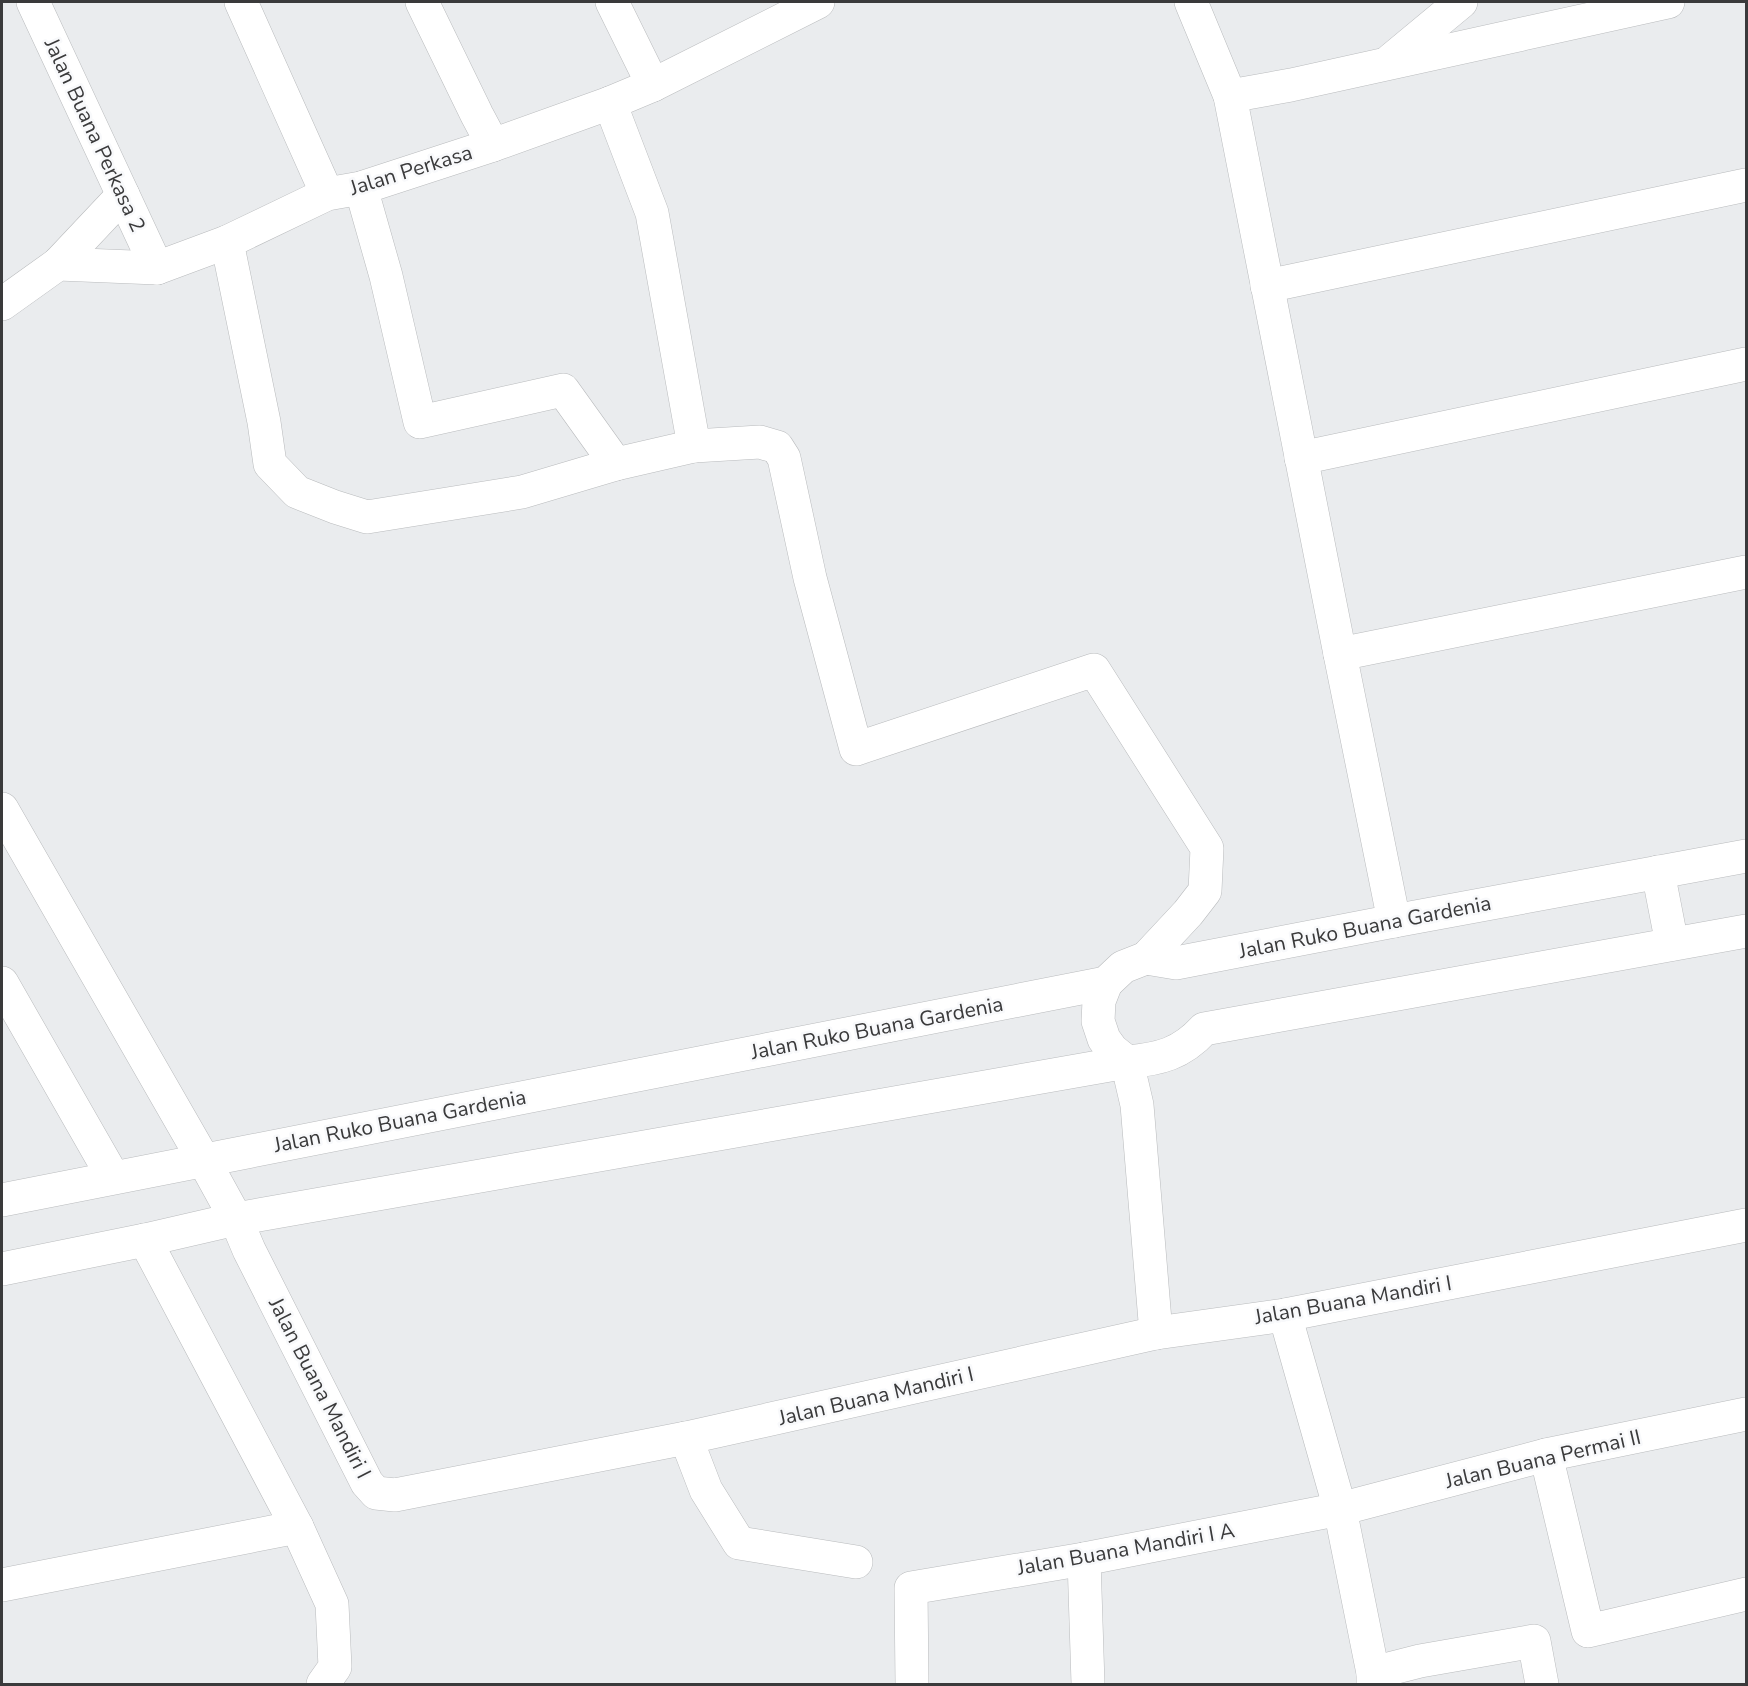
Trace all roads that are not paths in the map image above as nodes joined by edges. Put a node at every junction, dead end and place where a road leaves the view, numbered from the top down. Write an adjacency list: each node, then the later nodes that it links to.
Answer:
1 (33, 2): 17 (street, Jalan Buana Perkasa 2)
2 (241, 2): 16 (street)
3 (422, 2): 13 (street)
4 (612, 2): 10 (street)
5 (818, 2): 10 (street, Jalan Perkasa)
6 (1191, 2): 11 (street)
7 (1461, 2): 9 (street)
8 (1668, 2): 9 (street)
9 (1388, 64): 11 (street)
10 (653, 85): 12 (street, Jalan Perkasa)
11 (1230, 96): 21 (street)
12 (610, 103): 13 (street, Jalan Perkasa); 24 (street)
13 (493, 145): 15 (street, Jalan Perkasa)
14 (1746, 185): 21 (street)
15 (361, 188): 16 (street, Jalan Perkasa); 26 (street)
16 (327, 194): 18 (street, Jalan Perkasa)
17 (123, 195): 19 (street); 20 (street, Jalan Buana Perkasa 2)
18 (227, 242): 20 (street, Jalan Perkasa); 26 (street)
19 (58, 264): 20 (street, Jalan Perkasa); 22 (street)
20 (157, 268)
21 (1267, 286): 25 (street)
22 (2, 304)
23 (1746, 364): 25 (street)
24 (694, 446): 26 (street); 35 (street)
25 (1301, 458): 28 (street)
26 (616, 464)
27 (1746, 572): 28 (street)
28 (1340, 654): 32 (street)
29 (2, 809): 39 (street, Jalan Buana Mandiri I)
30 (1746, 856): 31 (street, Jalan Ruko Buana Gardenia)
31 (1658, 872): 32 (street, Jalan Ruko Buana Gardenia); 34 (street)
32 (1394, 921): 35 (street, Jalan Ruko Buana Gardenia)
33 (1746, 931): 34 (street)
34 (1672, 944): 38 (street)
35 (1146, 958): 37 (street, Jalan Ruko Buana Gardenia)
36 (2, 983): 40 (street)
37 (1106, 983): 38 (street); 39 (street, Jalan Ruko Buana Gardenia)
38 (1127, 1062): 42 (street); 47 (street)
39 (193, 1161): 40 (street, Jalan Ruko Buana Gardenia); 42 (street, Jalan Buana Mandiri I)
40 (124, 1175): 41 (street, Jalan Ruko Buana Gardenia)
41 (2, 1200)
42 (225, 1222): 44 (street); 49 (street, Jalan Buana Mandiri I)
43 (1746, 1225): 46 (street, Jalan Buana Mandiri I)
44 (152, 1238): 45 (street); 52 (street)
45 (2, 1269)
46 (1285, 1314): 47 (street, Jalan Buana Mandiri I); 51 (street)
47 (1156, 1333): 49 (street, Jalan Buana Mandiri I)
48 (1746, 1414): 50 (street, Jalan Buana Permai II)
49 (686, 1438): 54 (street)
50 (1546, 1455): 51 (street, Jalan Buana Permai II); 56 (street)
51 (1340, 1509): 53 (street, Jalan Buana Mandiri I A); 57 (street)
52 (297, 1527): 55 (street); 58 (street)
53 (1084, 1559): 59 (street, Jalan Buana Mandiri I A); 60 (street)
54 (856, 1562)
55 (2, 1585)
56 (1746, 1594)
57 (1373, 1679): 61 (street)
58 (323, 1684)
59 (912, 1684)
60 (1088, 1684)
61 (1542, 1684)

